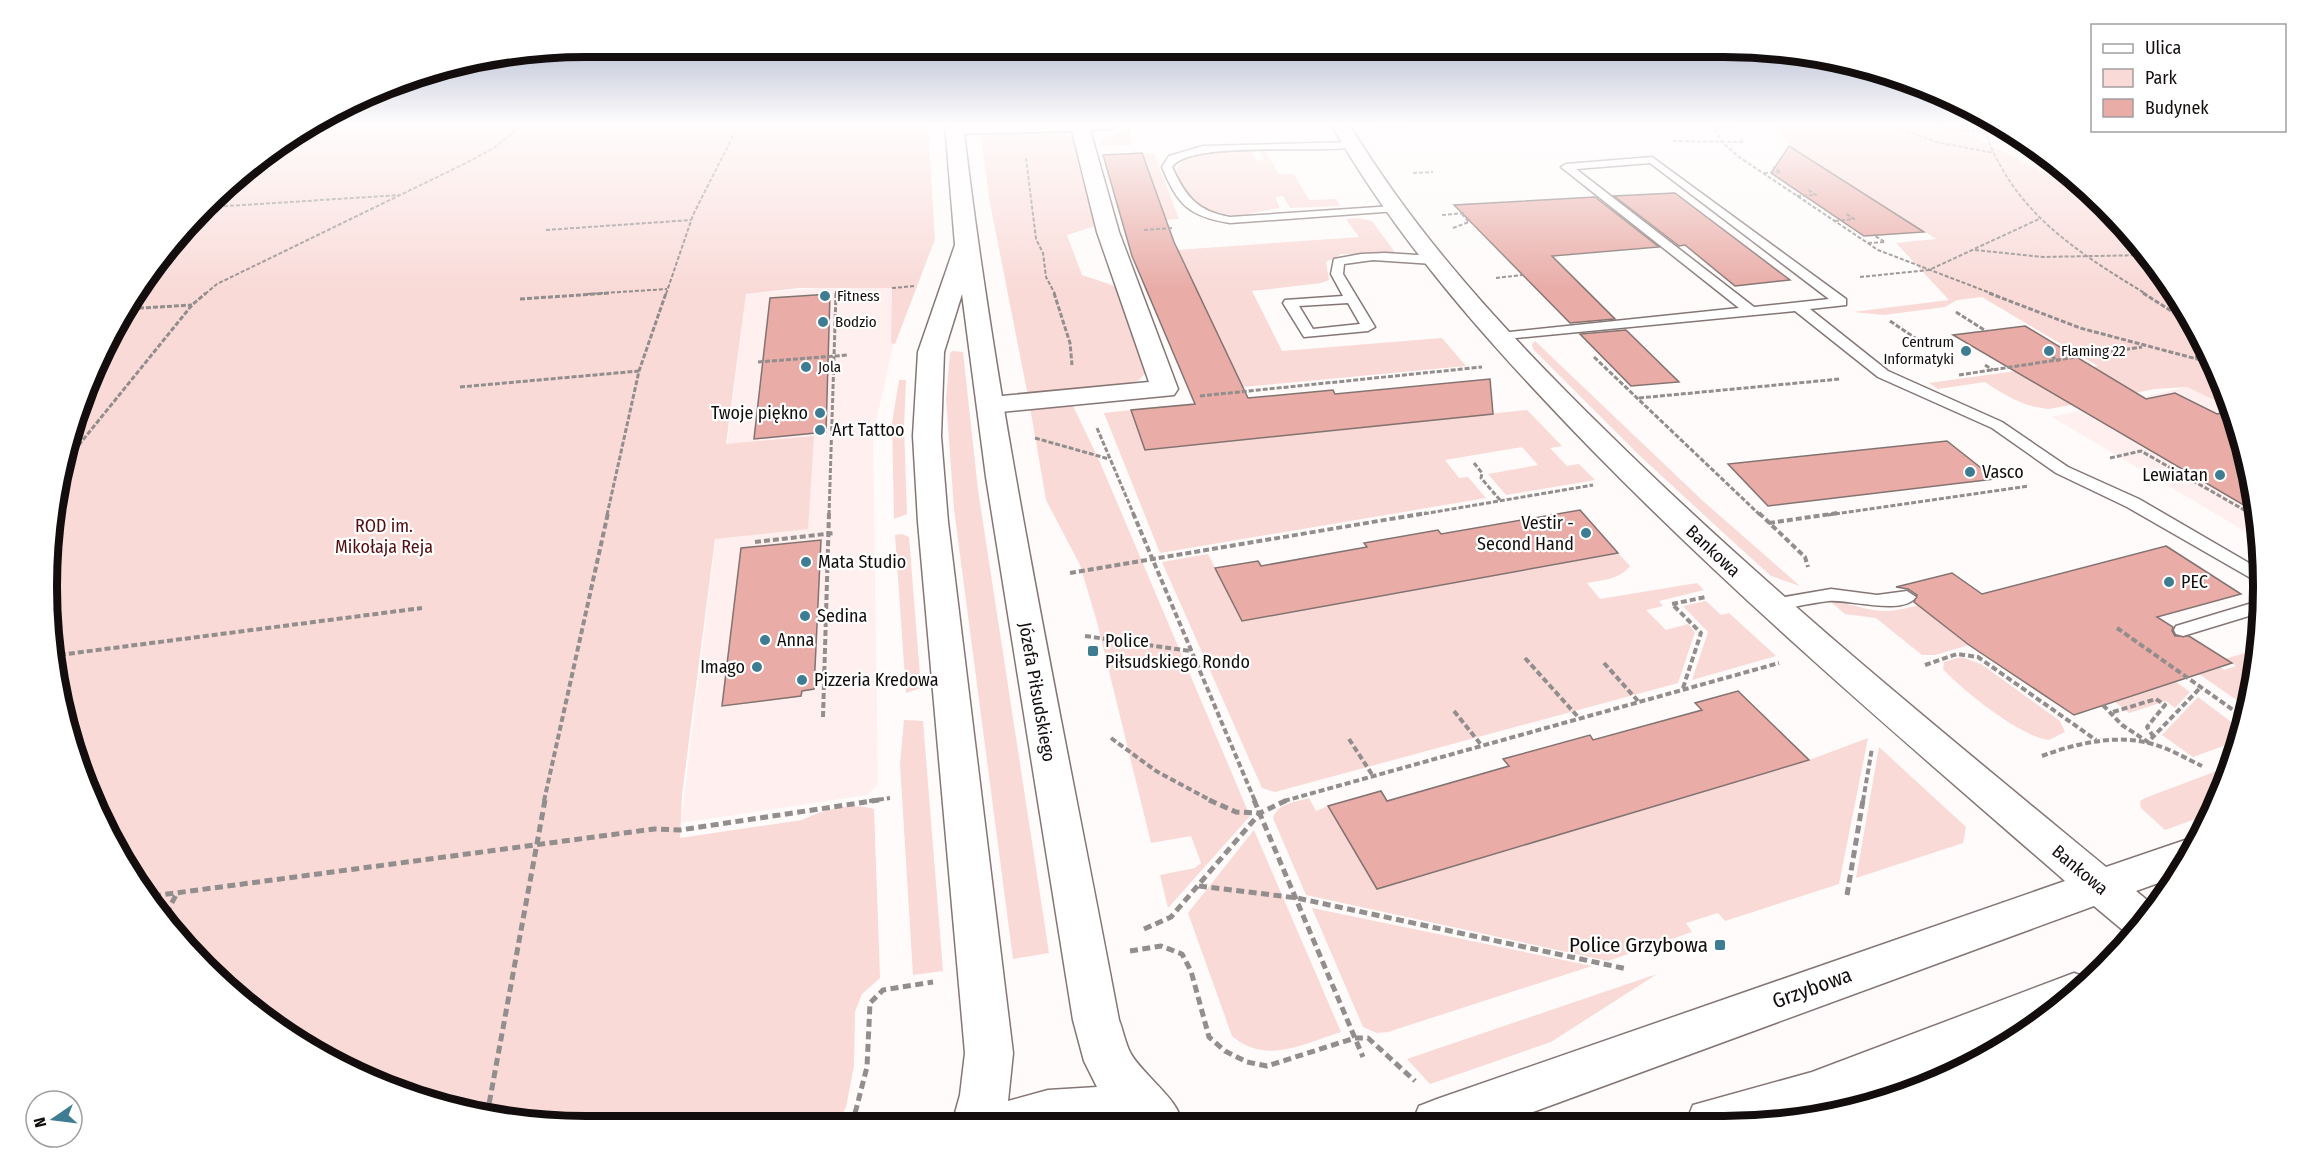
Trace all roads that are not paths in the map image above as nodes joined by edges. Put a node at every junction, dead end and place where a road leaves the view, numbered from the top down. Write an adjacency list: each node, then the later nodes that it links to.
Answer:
1 (959, 179): 8 (street, Józefa Piłsudskiego)
2 (1094, 179): 14 (street)
3 (1172, 179): 7 (lane)
4 (1373, 179): 7 (street, Bankowa)
5 (1581, 179): 12 (lane)
6 (1677, 179): 11 (lane)
7 (1393, 209): 9 (street, Bankowa)
8 (966, 244): 14 (street, Józefa Piłsudskiego); 25 (street, Józefa Piłsudskiego)
9 (1433, 260): 10 (lane); 13 (street, Bankowa)
10 (1351, 299): 10 (lane)
11 (1799, 307): 12 (lane); 15 (lane)
12 (1752, 312): 13 (lane)
13 (1496, 352): 17 (street, Bankowa)
14 (991, 405): 28 (street, Józefa Piłsudskiego)
15 (2253, 573)
16 (1907, 597): 17 (lane)
17 (1773, 605): 21 (street, Bankowa)
18 (2252, 609): 19 (lane)
19 (2183, 630)
20 (2177, 860): 21 (street, Grzybowa)
21 (2099, 886): 22 (street, Bankowa); 24 (street, Grzybowa)
22 (2137, 917)
23 (2053, 1001): 29 (street)
24 (1429, 1105)
25 (979, 1116)
26 (1040, 1116): 27 (street)
27 (1139, 1116)
28 (1154, 1116)
29 (1735, 1116)

